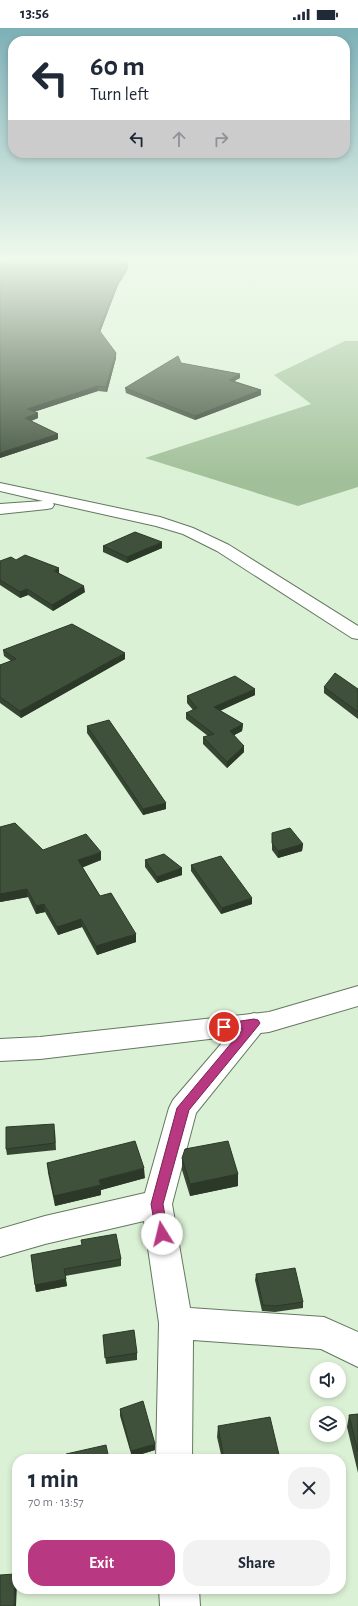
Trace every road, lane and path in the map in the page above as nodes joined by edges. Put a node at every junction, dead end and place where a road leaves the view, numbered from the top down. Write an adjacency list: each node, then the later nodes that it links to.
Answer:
1 (0, 487): 2 (street)
2 (74, 502): 3 (street); 4 (street)
3 (0, 509)
4 (358, 634)
5 (358, 996): 6 (street)
6 (254, 1023): 7 (street); 8 (street)
7 (0, 1050)
8 (157, 1204): 9 (street); 10 (street)
9 (0, 1243)
10 (176, 1323): 11 (street); 12 (street)
11 (358, 1350)
12 (174, 1454)
13 (179, 1594): 14 (street)
14 (180, 1606)

